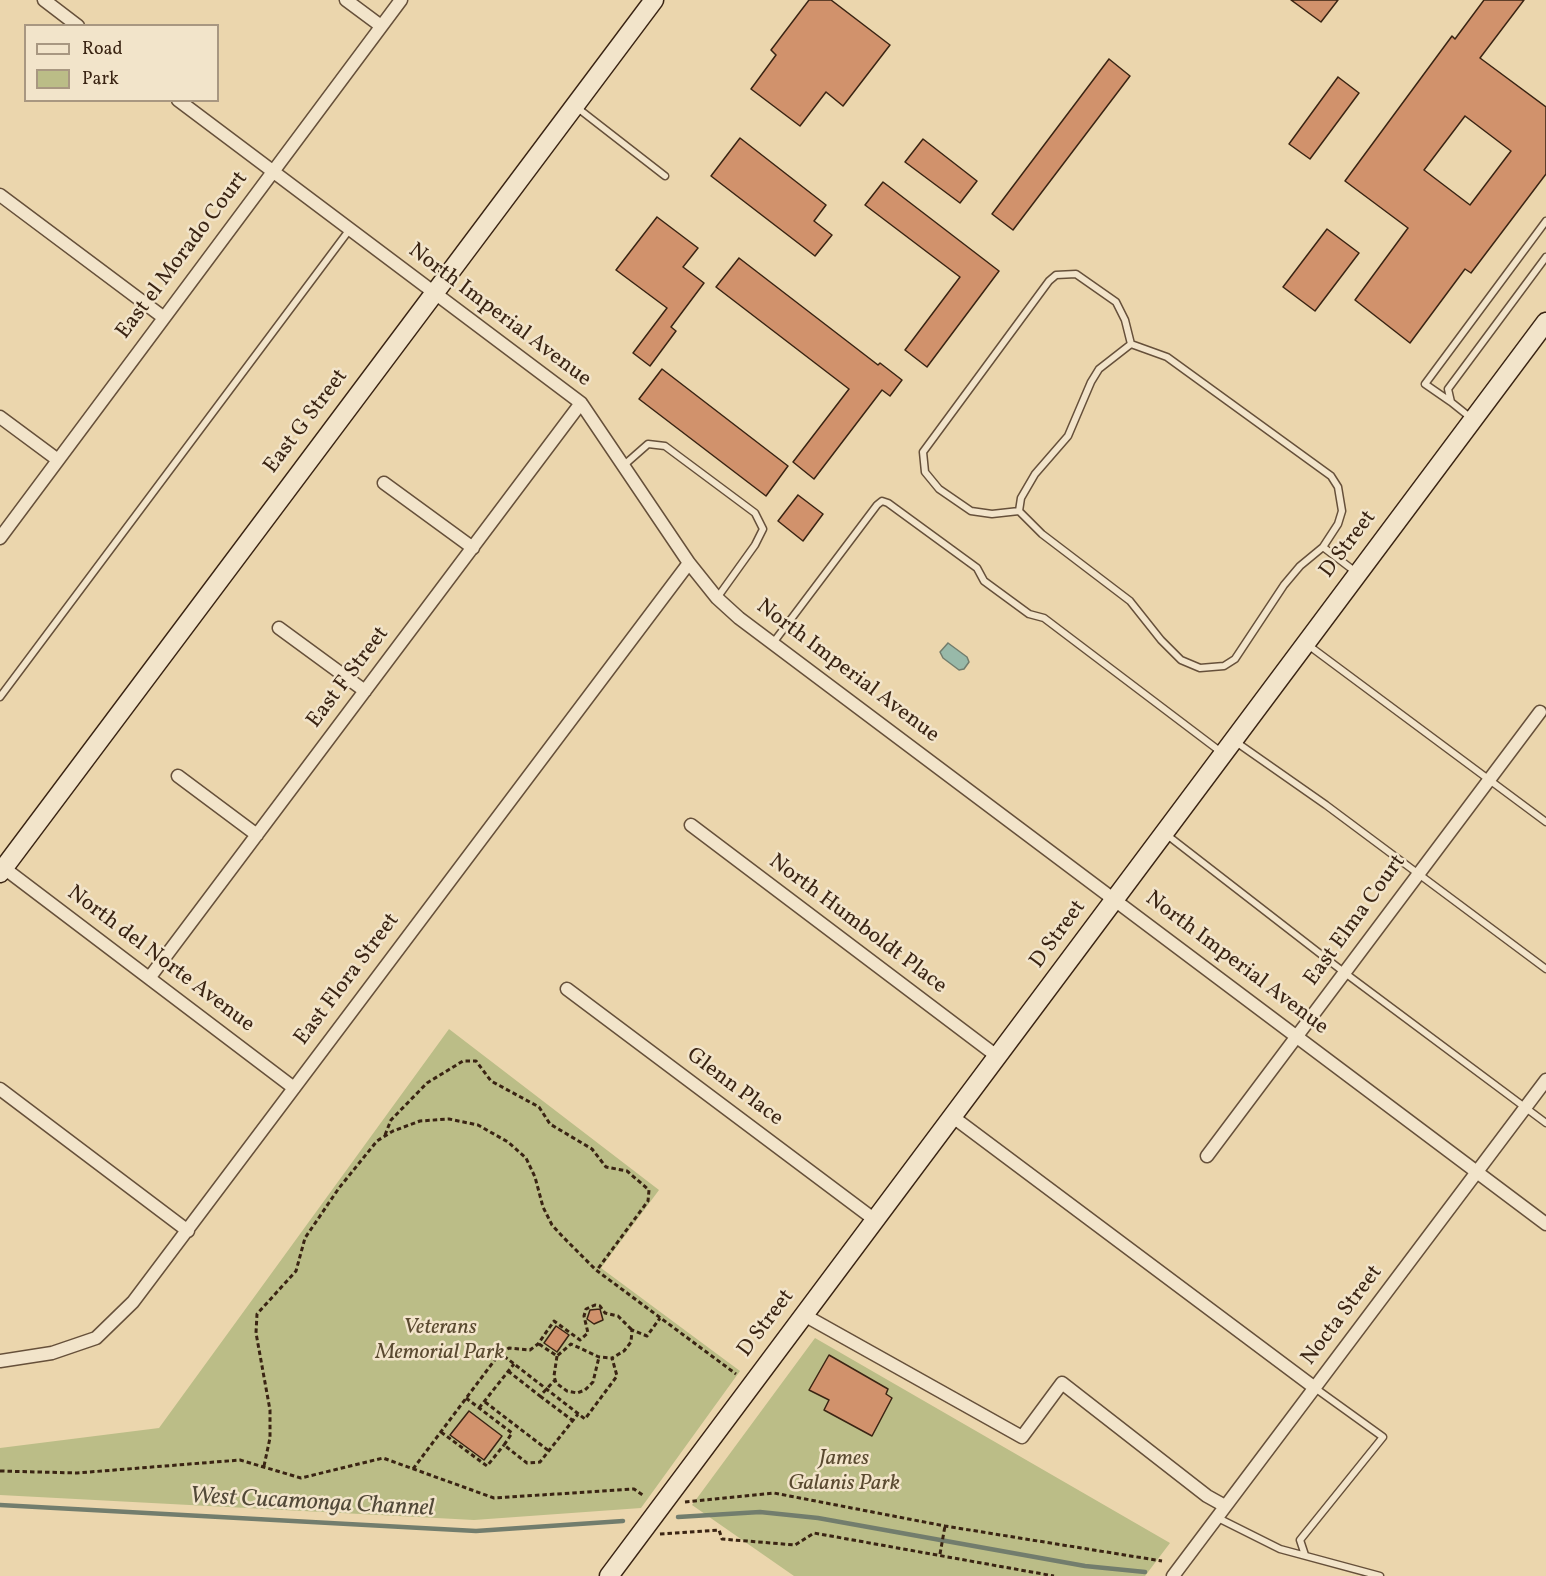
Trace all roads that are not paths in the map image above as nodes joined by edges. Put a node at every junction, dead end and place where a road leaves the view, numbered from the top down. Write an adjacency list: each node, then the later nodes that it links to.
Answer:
1 (44, 0): 5 (street)
2 (346, 0): 6 (street)
3 (401, 0): 6 (street, East el Morado Court)
4 (654, 0): 8 (street, East G Street)
5 (75, 24)
6 (381, 26): 9 (street, East el Morado Court)
7 (181, 102): 9 (street, North Imperial Avenue)
8 (574, 106): 10 (lane); 15 (street, East G Street)
9 (272, 171): 13 (street, North Imperial Avenue); 16 (street, East el Morado Court)
10 (665, 176)
11 (0, 195): 16 (street)
12 (1546, 221): 19 (lane)
13 (350, 229): 15 (street, North Imperial Avenue); 37 (lane)
14 (1546, 257): 19 (lane)
15 (435, 293): 20 (street, North Imperial Avenue); 46 (street, East G Street)
16 (163, 317): 23 (street, East el Morado Court)
17 (1546, 322): 22 (street, D Street)
18 (1131, 344): 26 (lane); 26 (lane); 28 (lane)
19 (1451, 402): 22 (lane)
20 (581, 403): 24 (street, North Imperial Avenue); 29 (street, East F Street)
21 (0, 417): 23 (street)
22 (1473, 419): 31 (street, D Street)
23 (58, 460): 27 (street, East el Morado Court)
24 (623, 466): 30 (street, North Imperial Avenue); 32 (lane)
25 (384, 483): 29 (street)
26 (1019, 511): 28 (lane)
27 (0, 538)
28 (1323, 547): 31 (lane)
29 (472, 548): 36 (street, East F Street)
30 (689, 563): 32 (street, North Imperial Avenue); 56 (street, East Flora Street)
31 (1358, 573): 34 (street, D Street)
32 (717, 598): 35 (street, North Imperial Avenue)
33 (279, 628): 36 (street)
34 (1305, 643): 39 (street, D Street); 41 (lane)
35 (773, 644): 39 (lane); 48 (street, North Imperial Avenue)
36 (365, 691): 45 (street, East F Street)
37 (0, 697)
38 (1543, 711): 41 (street, East Elma Court)
39 (1228, 747): 44 (street, D Street); 47 (lane)
40 (178, 776): 45 (street)
41 (1490, 779): 42 (lane); 47 (street, East Elma Court)
42 (1546, 822)
43 (691, 825): 54 (street, North Humboldt Place)
44 (1164, 833): 48 (street, D Street); 50 (lane)
45 (257, 835): 51 (street, East F Street)
46 (1, 869): 51 (street, North del Norte Avenue)
47 (1418, 873): 49 (lane); 50 (street, East Elma Court)
48 (1114, 900): 53 (street, North Imperial Avenue); 54 (street, D Street)
49 (1546, 969)
50 (1345, 972): 53 (street, East Elma Court); 58 (lane)
51 (150, 977): 56 (street, North del Norte Avenue)
52 (567, 989): 63 (street, Glenn Place)
53 (1298, 1036): 61 (street, East Elma Court); 62 (street, North Imperial Avenue)
54 (998, 1057): 59 (street, D Street)
55 (1546, 1080): 58 (street, Nocta Street)
56 (294, 1088): 65 (street, East Flora Street)
57 (0, 1089): 65 (street)
58 (1526, 1107): 60 (lane); 62 (street, Nocta Street)
59 (953, 1117): 63 (street, D Street); 68 (street)
60 (1546, 1123)
61 (1207, 1156)
62 (1477, 1172): 64 (street, North Imperial Avenue); 68 (street, Nocta Street)
63 (875, 1220): 66 (street, D Street)
64 (1546, 1224)
65 (188, 1231): 67 (street, East Flora Street)
66 (804, 1315): 69 (street); 72 (street, D Street)
67 (0, 1361)
68 (1315, 1388): 69 (street, Nocta Street); 71 (lane)
69 (1226, 1506): 70 (street, Nocta Street)
70 (1217, 1517): 71 (lane); 73 (street, Nocta Street)
71 (1305, 1555): 74 (lane)
72 (609, 1576)
73 (1173, 1576)
74 (1380, 1576)

